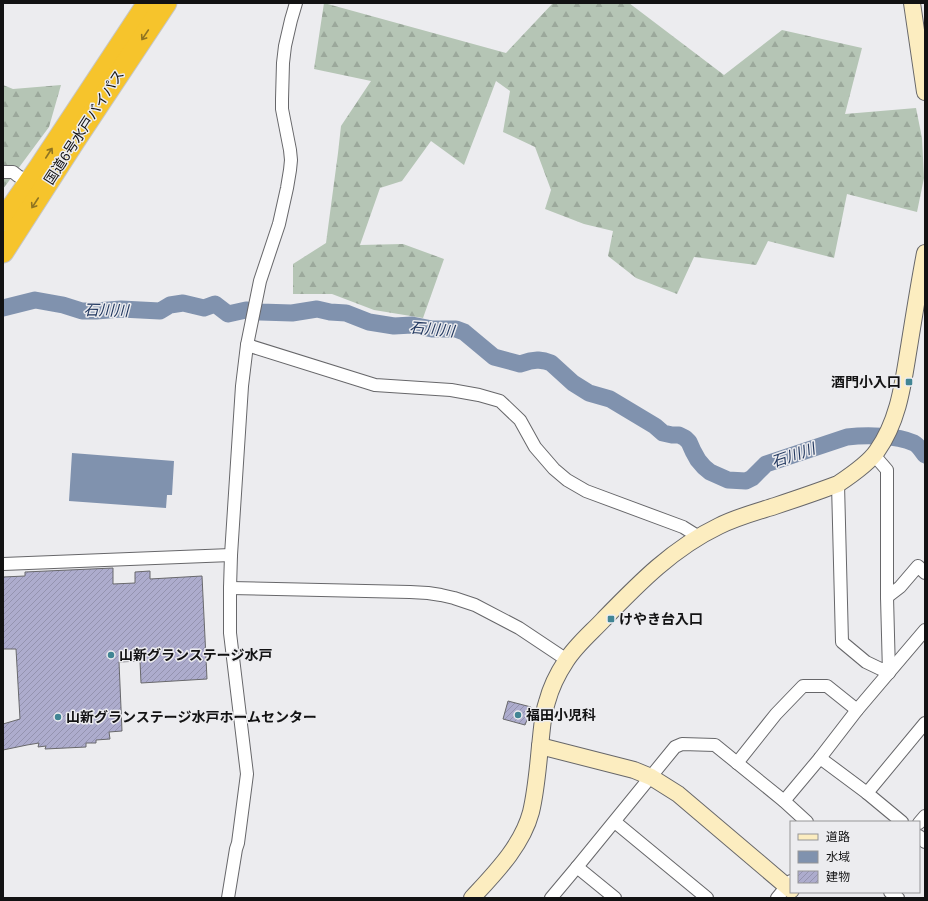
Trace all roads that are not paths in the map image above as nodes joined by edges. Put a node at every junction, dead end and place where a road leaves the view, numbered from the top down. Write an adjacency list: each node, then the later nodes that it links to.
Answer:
1 (148, 3): 7 (highway, 国道6号水戸バイパス, one-way to 1)
2 (166, 3): 9 (highway, 国道6号水戸バイパス, one-way to 9)
3 (296, 3): 11 (street)
4 (912, 3): 5 (street)
5 (925, 92)
6 (3, 172): 7 (street)
7 (29, 182): 8 (highway, 国道6号水戸バイパス)
8 (3, 220)
9 (3, 252)
10 (924, 264): 12 (street)
11 (247, 345): 14 (street); 15 (street)
12 (876, 452): 13 (street); 19 (street)
13 (838, 484): 14 (street); 22 (street)
14 (699, 537): 21 (street)
15 (231, 555): 16 (street); 18 (street)
16 (3, 564)
17 (925, 572): 19 (street)
18 (230, 588): 21 (street); 36 (street)
19 (887, 597): 22 (street)
20 (925, 630): 22 (street)
21 (567, 660): 25 (street)
22 (889, 673): 23 (street)
23 (858, 710): 26 (street); 27 (street)
24 (925, 723): 29 (street)
25 (540, 746): 28 (street); 37 (street)
26 (820, 758): 29 (street); 30 (street)
27 (737, 763): 28 (street); 30 (street)
28 (651, 777): 33 (street); 35 (street)
29 (867, 793): 32 (street)
30 (784, 801): 31 (street)
31 (806, 821)
32 (901, 821)
33 (615, 822): 34 (street); 40 (street)
34 (577, 868): 38 (street); 39 (street)
35 (788, 889)
36 (228, 898)
37 (472, 898)
38 (551, 898)
39 (615, 898)
40 (707, 898)

